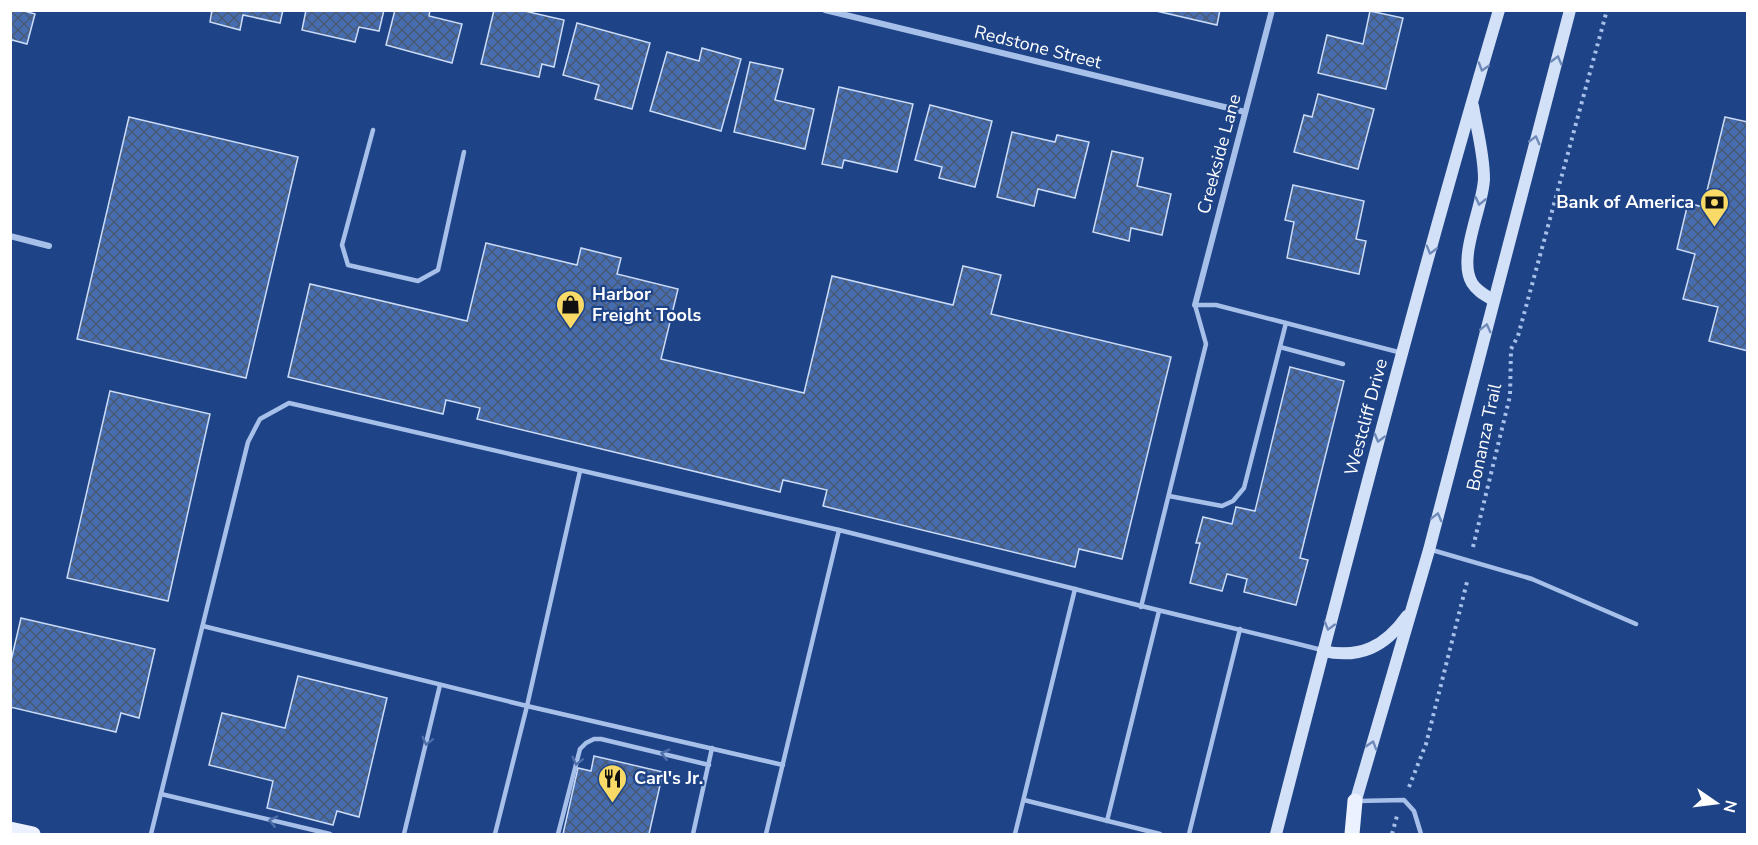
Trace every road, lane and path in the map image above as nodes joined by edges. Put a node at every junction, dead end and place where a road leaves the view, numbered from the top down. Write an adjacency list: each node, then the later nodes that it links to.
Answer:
1 (825, 10): 7 (street, Redstone Street)
2 (1272, 10): 7 (street, Creekside Lane)
3 (1499, 10): 6 (main road, Westcliff Drive, one-way to 6)
4 (1570, 10): 12 (main road, one-way to 4)
5 (1607, 10): 22 (path, Bonanza Trail)
6 (1472, 102): 12 (main road, one-way to 12); 16 (main road, Westcliff Drive, one-way to 16)
7 (1245, 112): 13 (street, Creekside Lane)
8 (373, 130): 9 (lane)
9 (464, 152)
10 (10, 236): 11 (street)
11 (50, 246)
12 (1493, 300): 21 (main road, one-way to 12)
13 (1195, 305): 14 (lane); 19 (lane)
14 (1286, 323): 15 (lane); 16 (lane)
15 (1280, 347): 17 (lane); 19 (lane)
16 (1402, 353): 30 (main road, Westcliff Drive, one-way to 30)
17 (1343, 364)
18 (580, 471): 20 (lane); 28 (lane); 32 (lane)
19 (1168, 496): 25 (lane)
20 (839, 530): 23 (lane); 37 (lane)
21 (1429, 550): 22 (lane); 24 (main road)
22 (1470, 561): 27 (lane); 40 (path, Bonanza Trail)
23 (1075, 589): 25 (lane); 39 (lane)
24 (1414, 605): 30 (main road); 41 (main road, one-way to 24)
25 (1141, 607): 26 (lane)
26 (1159, 611): 29 (lane); 42 (lane)
27 (1636, 624)
28 (203, 626): 31 (lane); 38 (lane)
29 (1240, 629): 30 (lane); 54 (lane)
30 (1323, 651): 55 (main road, Westcliff Drive)
31 (440, 684): 32 (lane); 47 (lane, one-way to 47)
32 (526, 706): 33 (lane); 48 (lane)
33 (625, 729): 34 (lane); 35 (lane)
34 (622, 743): 36 (lane, one-way to 34); 49 (lane, one-way to 49)
35 (712, 748): 36 (lane); 37 (lane)
36 (708, 765): 50 (lane)
37 (783, 765): 51 (lane)
38 (161, 794): 45 (lane); 46 (lane, one-way to 38)
39 (1024, 800): 42 (lane); 52 (lane)
40 (1404, 800): 41 (lane); 58 (path, Bonanza Trail); 59 (lane)
41 (1355, 801): 56 (main road); 57 (main road)
42 (1107, 821): 53 (lane)
43 (10, 829): 44 (main road)
44 (33, 834)
45 (152, 834)
46 (330, 834)
47 (404, 834)
48 (495, 834)
49 (558, 834)
50 (693, 834)
51 (766, 834)
52 (1016, 834)
53 (1160, 834)
54 (1189, 834)
55 (1276, 834)
56 (1346, 834)
57 (1352, 834)
58 (1392, 834)
59 (1421, 834)

